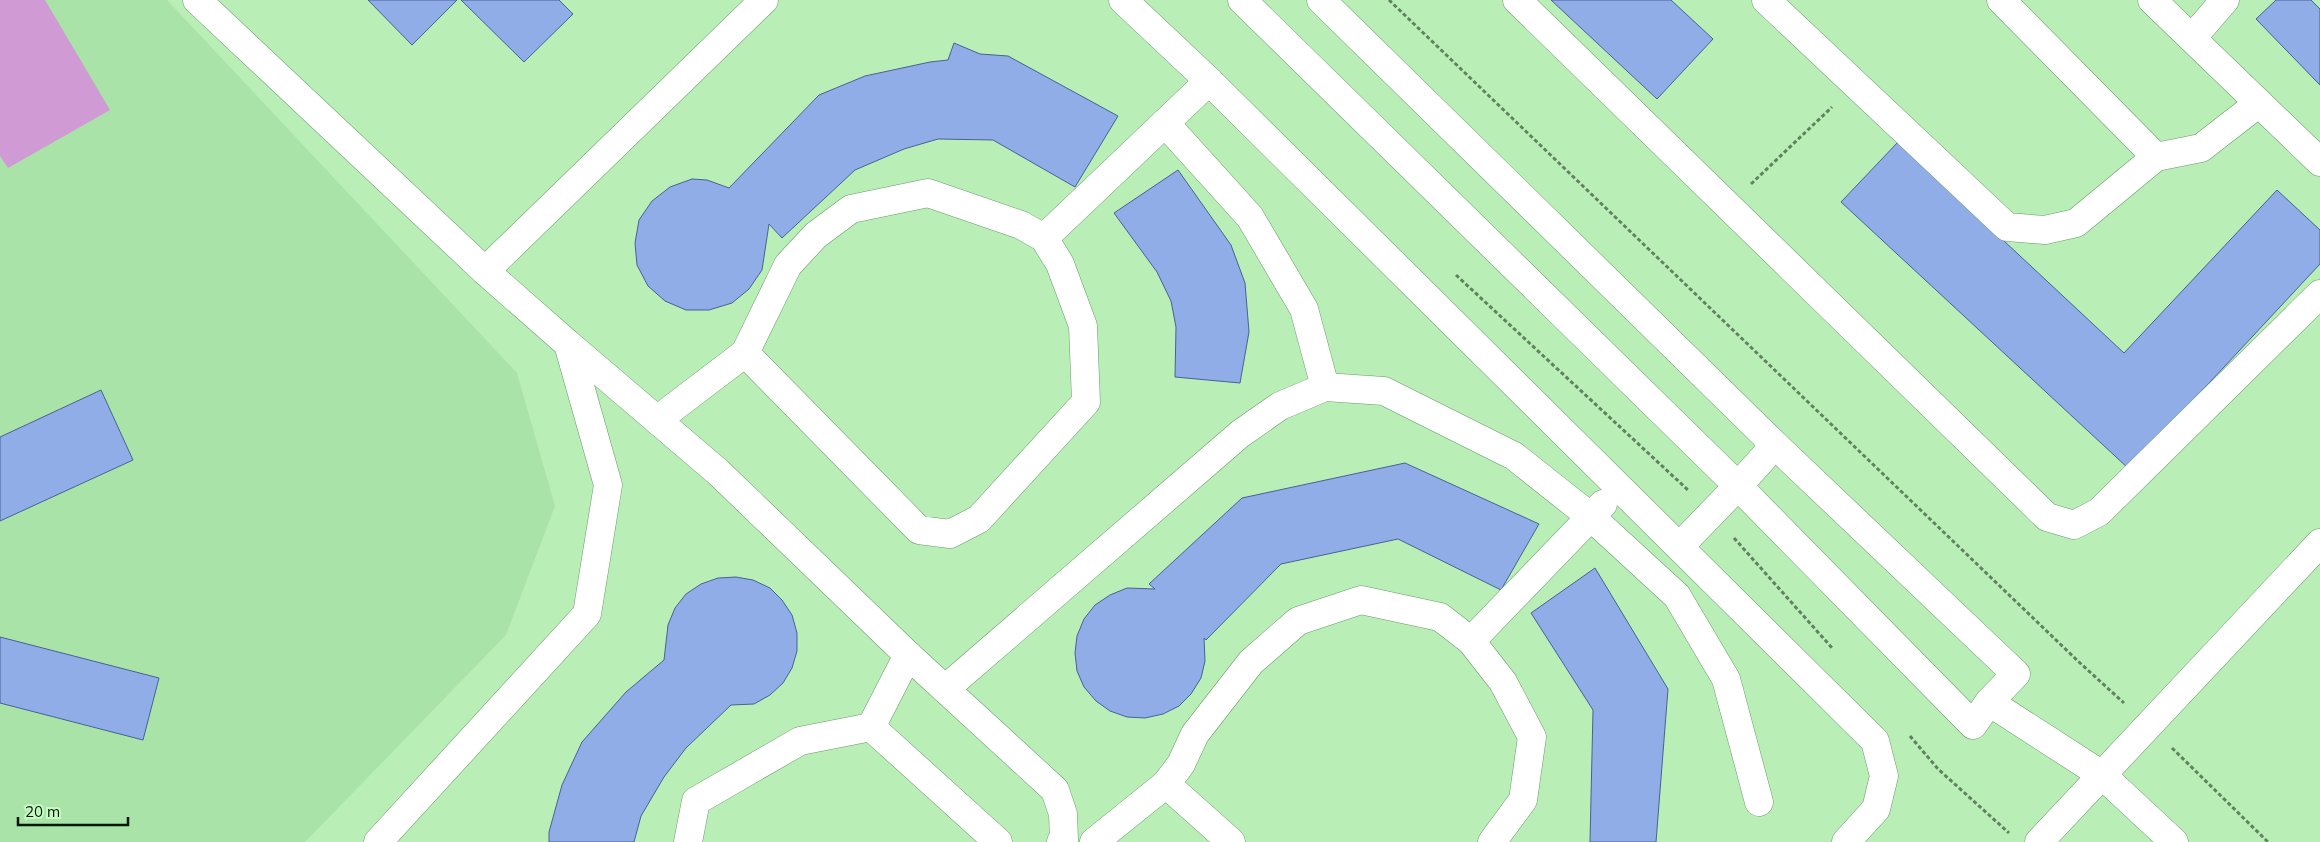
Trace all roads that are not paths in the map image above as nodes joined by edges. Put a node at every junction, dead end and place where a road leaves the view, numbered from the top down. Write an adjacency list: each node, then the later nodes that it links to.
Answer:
1 (197, 0): 18 (street)
2 (764, 0): 18 (street)
3 (1123, 0): 12 (street)
4 (1242, 0): 25 (street)
5 (1321, 0): 24 (street)
6 (1517, 0): 19 (street)
7 (1766, 0): 15 (street)
8 (2001, 0): 15 (street)
9 (2152, 0): 11 (street)
10 (2225, 0): 11 (street)
11 (2192, 38): 13 (street)
12 (1208, 81): 14 (street); 26 (street)
13 (2259, 103): 15 (street); 16 (street)
14 (1165, 123): 17 (street); 22 (street)
15 (2156, 157)
16 (2320, 162)
17 (1044, 238): 21 (street); 21 (street)
18 (485, 271): 20 (street)
19 (2320, 294)
20 (568, 344): 23 (street); 39 (street)
21 (744, 353): 23 (street)
22 (1325, 387): 27 (street); 32 (street)
23 (657, 420): 31 (street)
24 (1775, 445): 25 (street); 33 (street)
25 (1738, 486): 29 (street); 33 (street)
26 (1620, 488): 27 (street); 29 (street)
27 (1591, 517): 30 (street); 37 (street)
28 (2320, 544): 35 (street)
29 (1680, 546): 46 (street)
30 (1471, 642): 36 (street); 45 (street)
31 (908, 655): 32 (street); 34 (street)
32 (945, 689): 38 (street)
33 (1989, 702): 35 (street)
34 (871, 727): 40 (street); 41 (street)
35 (2102, 775): 47 (street); 48 (street)
36 (1166, 784): 43 (street); 44 (street)
37 (1759, 802)
38 (1063, 814): 42 (street); 43 (street)
39 (378, 842)
40 (688, 842)
41 (998, 842)
42 (1061, 842)
43 (1093, 842)
44 (1231, 842)
45 (1492, 842)
46 (1846, 842)
47 (2039, 842)
48 (2174, 842)

